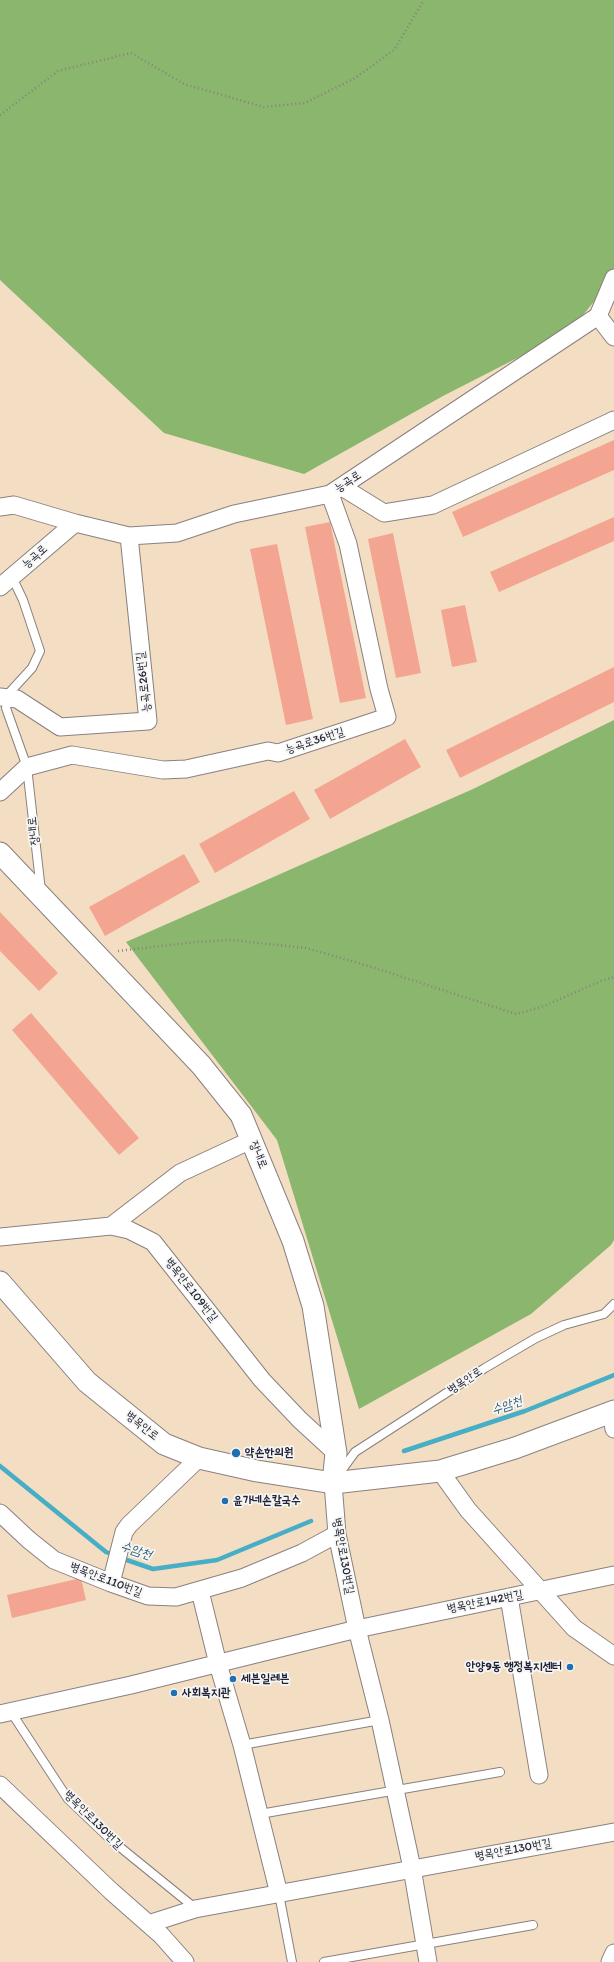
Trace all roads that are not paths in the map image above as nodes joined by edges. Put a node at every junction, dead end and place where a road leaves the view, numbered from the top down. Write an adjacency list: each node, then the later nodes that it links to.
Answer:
1 (614, 278): 2 (street)
2 (598, 316): 3 (street); 5 (street, 능곡로)
3 (614, 337)
4 (614, 420): 5 (street)
5 (336, 490): 8 (street, 능곡로); 12 (street, 능곡로36번길)
6 (0, 507): 7 (street)
7 (75, 523): 8 (street, 능곡로); 9 (street, 능곡로)
8 (129, 536): 11 (street, 능곡로26번길)
9 (6, 582): 10 (lane, 능곡로)
10 (4, 698): 11 (street); 13 (lane, 장내로)
11 (60, 727): 12 (street)
12 (72, 755): 13 (street, 능곡로36번길)
13 (27, 767): 14 (street, 능곡로36번길); 16 (lane, 장내로)
14 (0, 792)
15 (0, 852): 16 (street, 장내로)
16 (42, 895): 17 (street, 장내로)
17 (252, 1140): 18 (street); 23 (street, 장내로)
18 (111, 1226): 19 (street, 병목안로109번길); 23 (street, 병목안로109번길)
19 (0, 1237)
20 (0, 1282): 24 (street, 병목안로)
21 (614, 1304): 26 (lane, 병목안로)
22 (613, 1417): 25 (street, 병목안로)
23 (336, 1453): 26 (street, 장내로)
24 (199, 1458): 26 (street, 병목안로); 30 (street)
25 (440, 1471): 26 (street, 병목안로); 32 (street)
26 (333, 1483): 28 (street, 병목안로130번길)
27 (0, 1513): 30 (street, 병목안로110번길)
28 (337, 1534): 31 (street, 병목안로110번길); 34 (street, 병목안로130번길)
29 (614, 1575): 32 (street, 병목안로142번길)
30 (113, 1579): 31 (street, 병목안로110번길)
31 (200, 1591): 36 (street)
32 (540, 1592): 33 (street, 병목안로142번길); 35 (street)
33 (509, 1597): 34 (street, 병목안로142번길); 41 (street)
34 (357, 1629): 36 (street, 병목안로130번길); 38 (street, 병목안로130번길)
35 (614, 1656)
36 (218, 1664): 37 (street, 병목안로130번길); 39 (street)
37 (6, 1713): 48 (lane, 병목안로130번길)
38 (380, 1720): 39 (lane); 43 (street, 병목안로130번길)
39 (242, 1745): 44 (street)
40 (500, 1772): 43 (lane)
41 (539, 1775)
42 (0, 1784): 49 (street)
43 (395, 1790): 44 (lane); 46 (street, 병목안로130번길)
44 (260, 1814): 47 (street)
45 (614, 1832): 46 (street, 병목안로130번길)
46 (412, 1868): 47 (street, 병목안로130번길); 51 (street, 병목안로130번길)
47 (279, 1894): 48 (street, 병목안로130번길); 54 (lane)
48 (195, 1909): 49 (street, 병목안로130번길)
49 (148, 1924): 53 (street)
50 (533, 1926): 51 (lane)
51 (425, 1944): 55 (lane); 56 (street, 병목안로130번길)
52 (614, 1953): 57 (street)
53 (185, 1962)
54 (292, 1962)
55 (324, 1962)
56 (428, 1962)
57 (610, 1962)

